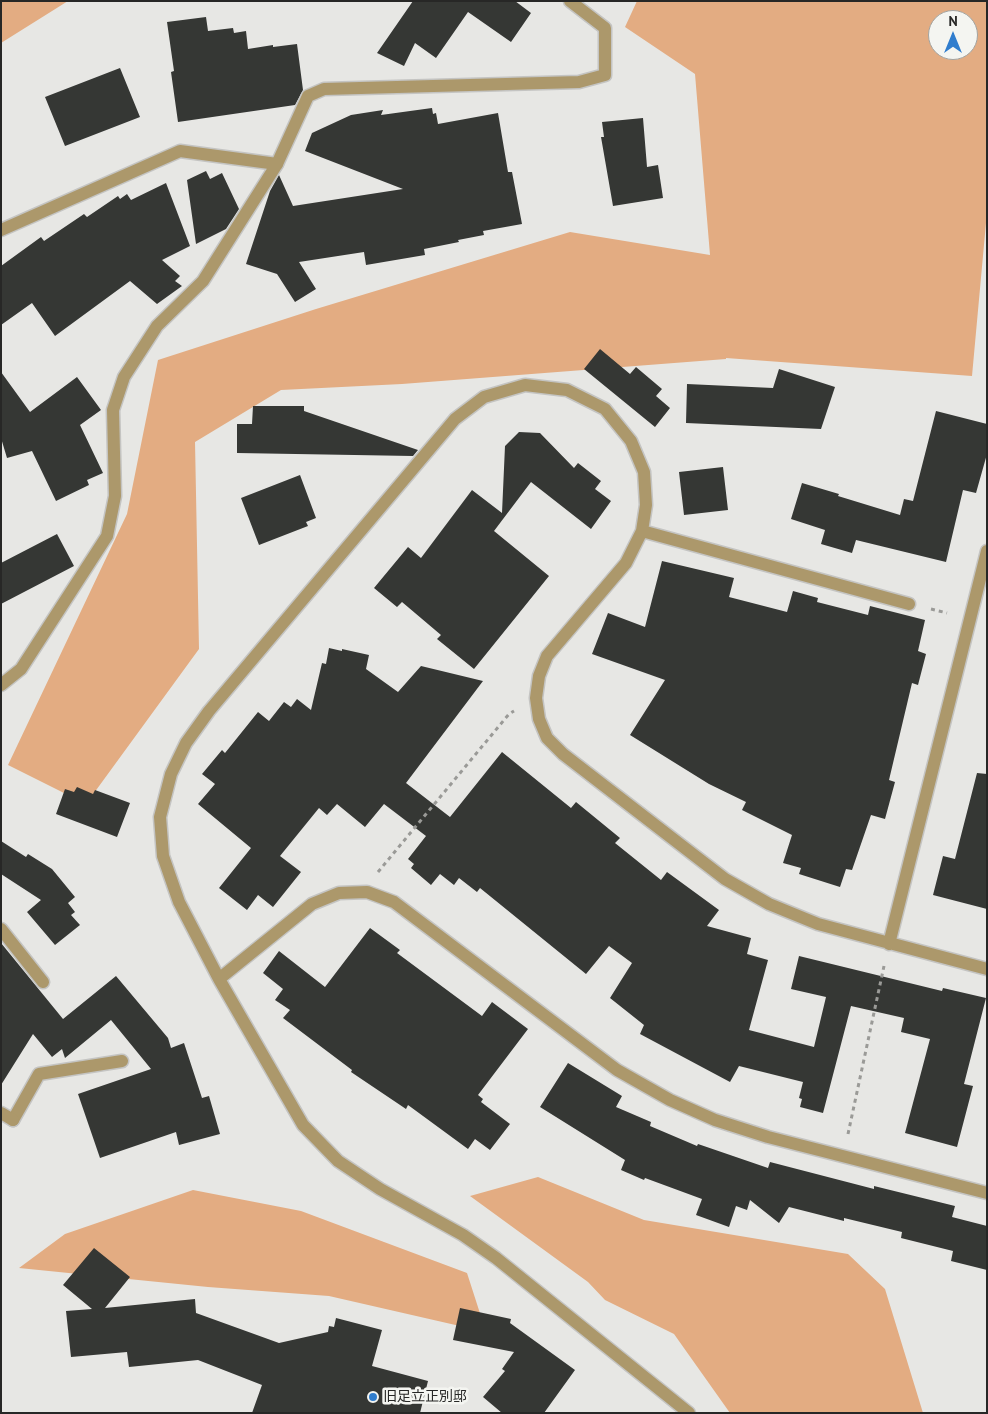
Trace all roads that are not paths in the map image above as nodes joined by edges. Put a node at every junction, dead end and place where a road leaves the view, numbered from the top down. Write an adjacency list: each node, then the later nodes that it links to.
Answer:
1 (570, 1): 2 (street)
2 (276, 164): 3 (street); 7 (street)
3 (1, 230)
4 (642, 531): 6 (street); 9 (street); 11 (street)
5 (986, 558): 9 (street)
6 (909, 604)
7 (1, 685)
8 (1, 929): 12 (street)
9 (889, 944): 10 (street)
10 (987, 969)
11 (219, 979): 15 (street); 16 (street)
12 (43, 982)
13 (122, 1061): 14 (street)
14 (1, 1113)
15 (987, 1193)
16 (689, 1413)

